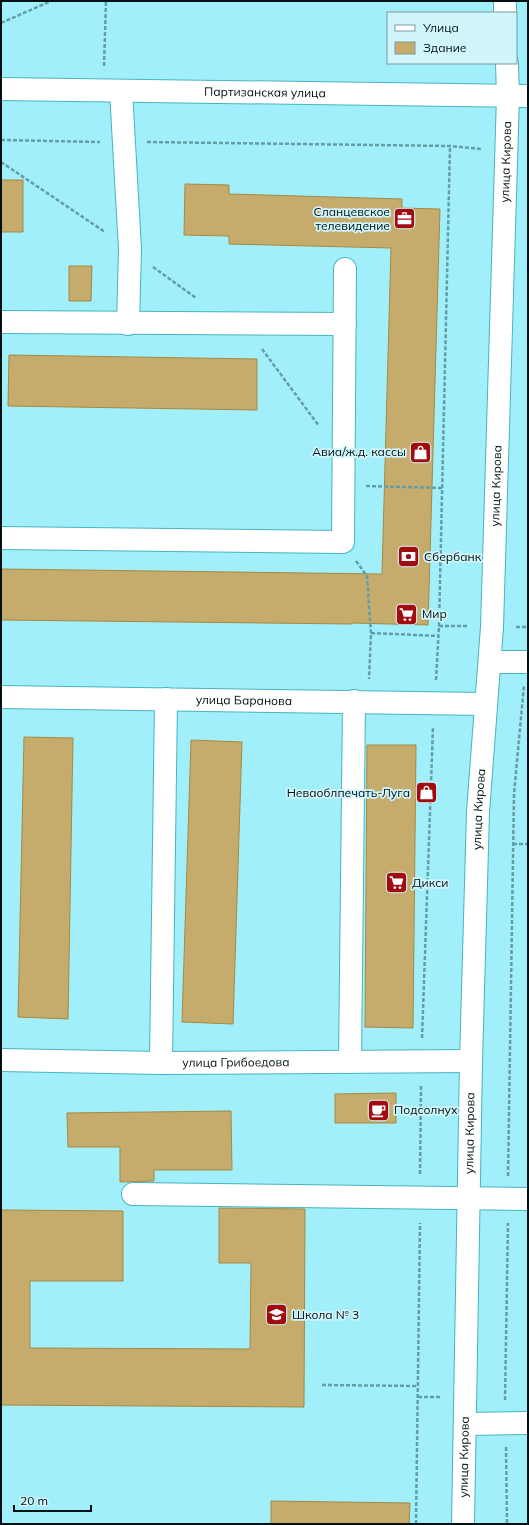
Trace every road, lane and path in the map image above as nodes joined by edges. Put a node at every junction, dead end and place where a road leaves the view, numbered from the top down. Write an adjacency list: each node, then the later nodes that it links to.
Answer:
1 (51, 1): 5 (path)
2 (106, 1): 8 (path)
3 (504, 1): 4 (street)
4 (505, 12)
5 (1, 23)
6 (507, 64): 9 (street, улица Кирова)
7 (2, 83): 8 (street, Партизанская улица)
8 (112, 91): 9 (street, Партизанская улица); 11 (street)
9 (518, 96): 13 (street, улица Кирова)
10 (1, 140): 11 (path)
11 (123, 142): 12 (path); 16 (street)
12 (450, 146): 13 (path); 19 (path)
13 (506, 152): 24 (street, улица Кирова)
14 (345, 269): 17 (street)
15 (1, 322): 16 (street)
16 (128, 324): 17 (street)
17 (345, 324): 18 (street)
18 (343, 486): 19 (path); 21 (street)
19 (442, 488): 23 (path)
20 (1, 538): 21 (street)
21 (343, 542): 22 (path)
22 (370, 633): 23 (path); 28 (path)
23 (438, 636): 29 (path)
24 (490, 662): 25 (street); 30 (street, улица Кирова)
25 (527, 662): 31 (path)
26 (1, 697): 27 (street, улица Баранова)
27 (166, 699): 28 (street, улица Баранова); 37 (street)
28 (361, 701): 29 (street, улица Баранова); 36 (street)
29 (435, 703): 30 (street, улица Баранова); 34 (path)
30 (486, 704): 35 (street, улица Кирова)
31 (513, 844): 32 (path); 41 (path)
32 (528, 844)
33 (1, 1060): 37 (street, улица Грибоедова)
34 (421, 1061): 35 (street, улица Грибоедова); 36 (street, улица Грибоедова); 39 (path)
35 (471, 1061): 40 (street, улица Кирова)
36 (350, 1062): 37 (street, улица Грибоедова)
37 (161, 1063)
38 (133, 1194): 39 (street)
39 (420, 1197): 40 (street); 43 (path)
40 (468, 1198): 41 (street); 46 (street, улица Кирова)
41 (518, 1199): 44 (path)
42 (322, 1386): 43 (path)
43 (418, 1386): 47 (path)
44 (506, 1423): 45 (street); 46 (street); 49 (path)
45 (528, 1423)
46 (465, 1424): 48 (street, улица Кирова)
47 (416, 1524)
48 (463, 1524)
49 (507, 1524)

